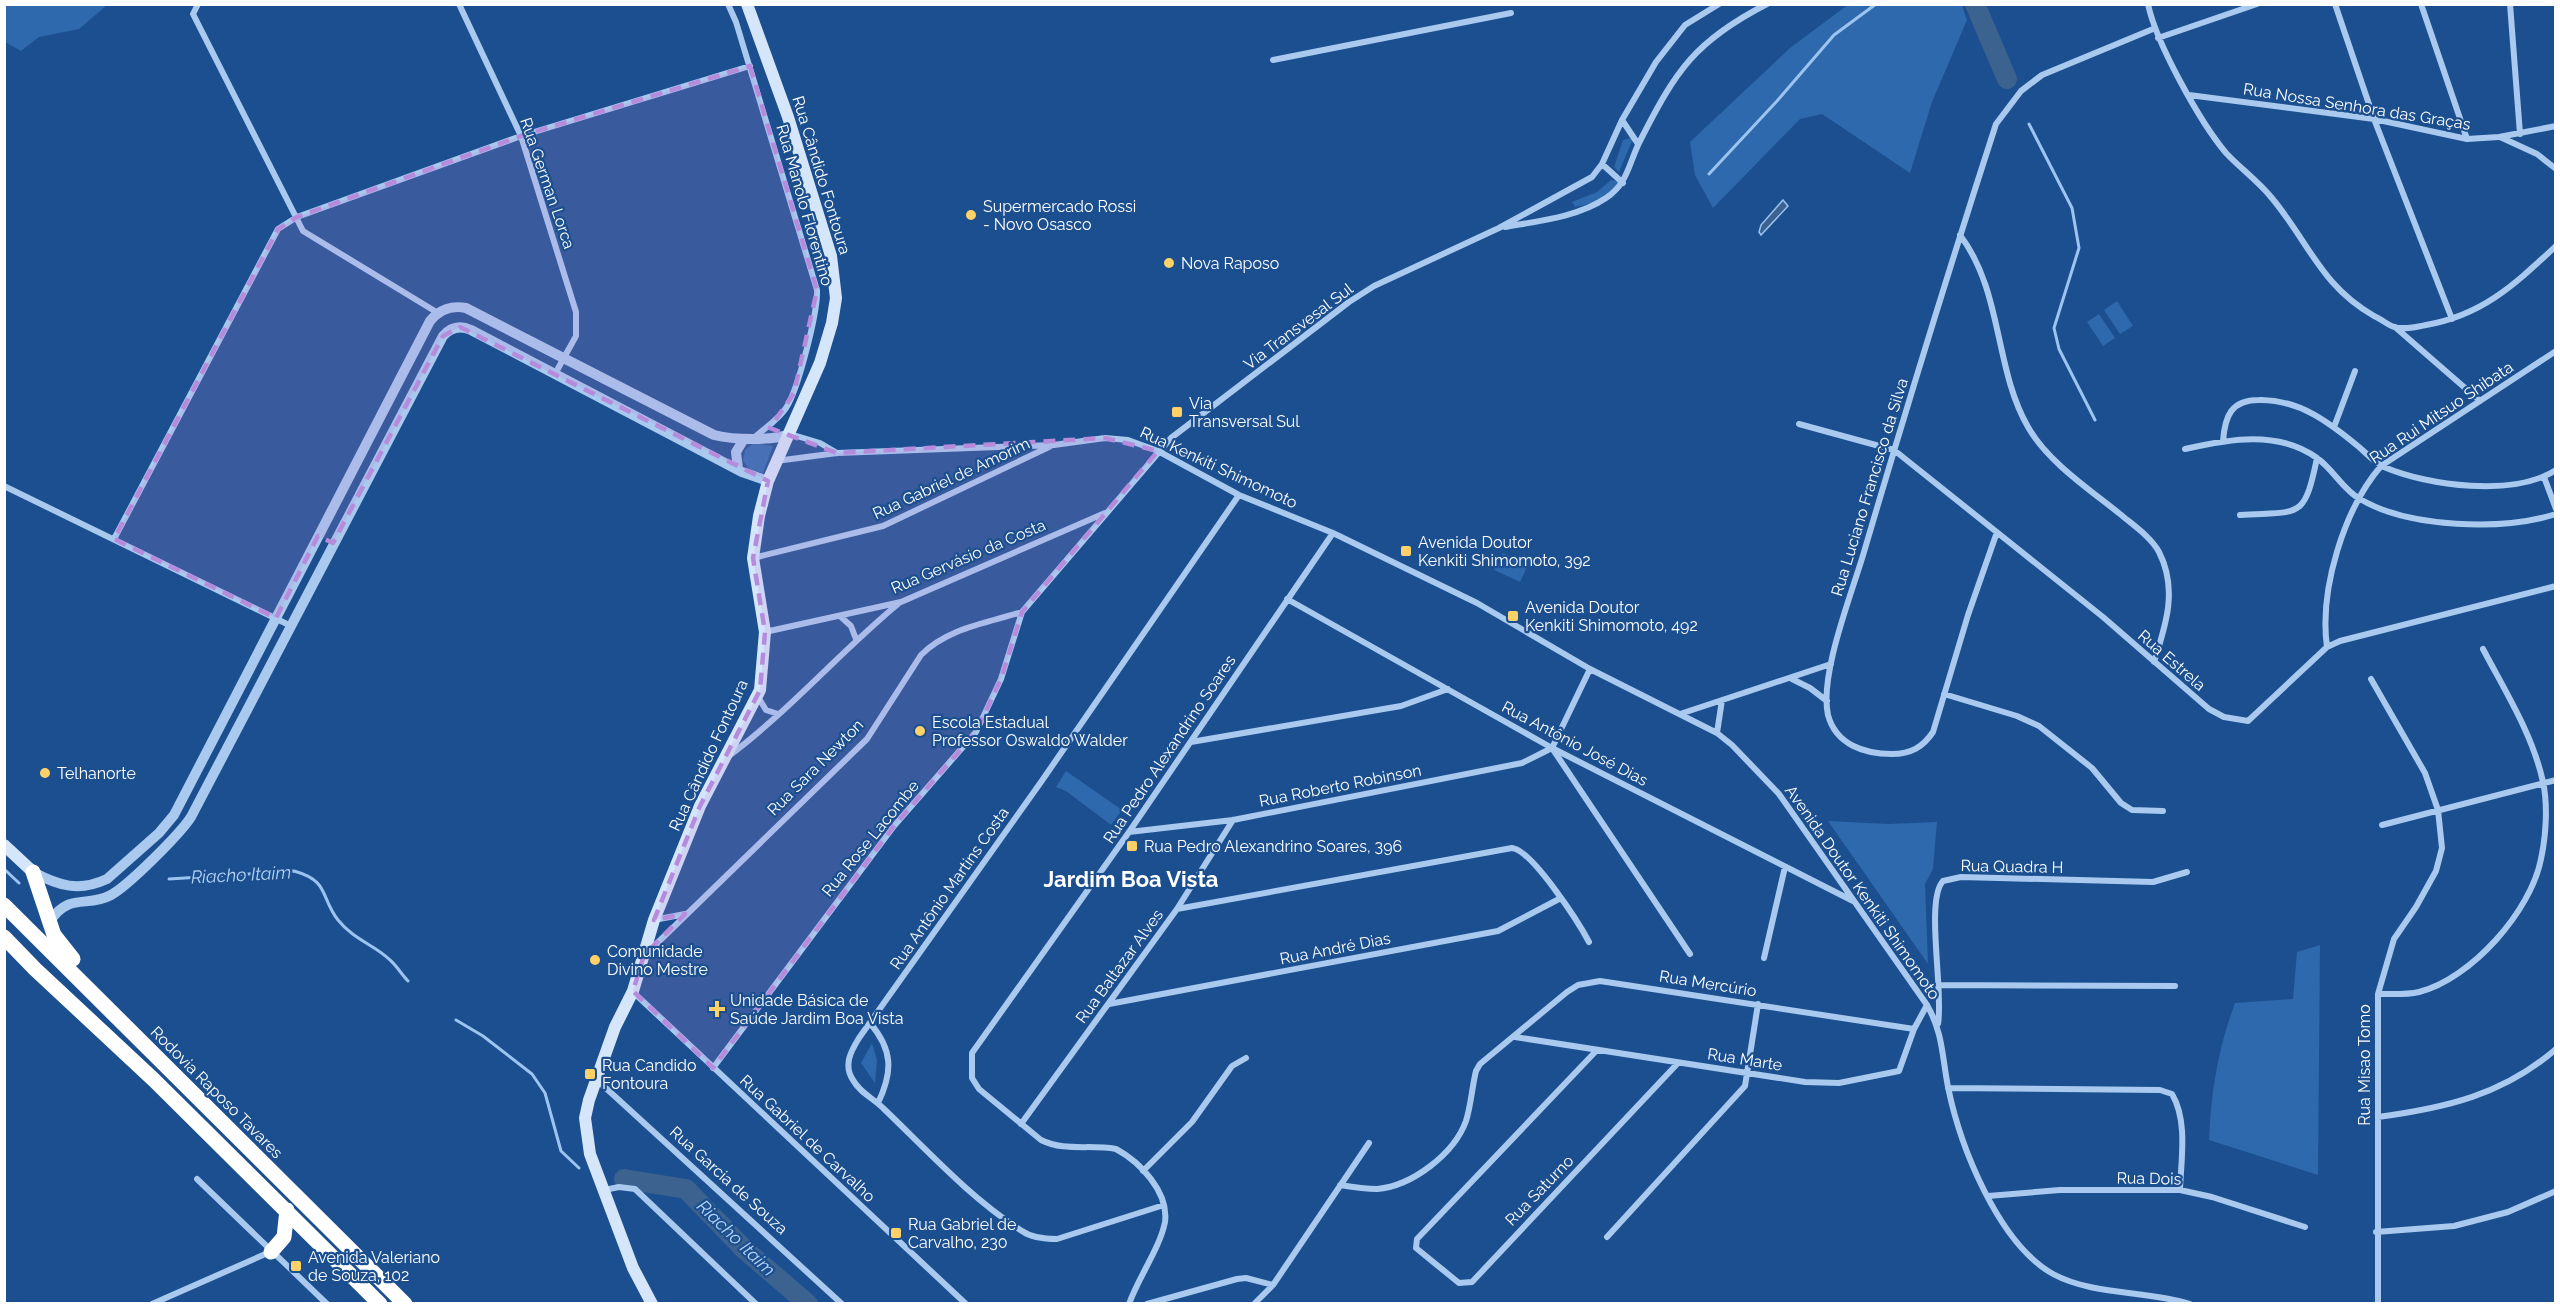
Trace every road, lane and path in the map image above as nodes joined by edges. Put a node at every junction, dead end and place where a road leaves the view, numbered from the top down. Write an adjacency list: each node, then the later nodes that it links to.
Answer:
1 (198, 4): 29 (street)
2 (459, 4): 22 (street, Rua German Lorca)
3 (728, 4): 16 (street, Rua Manolo Florentino)
4 (747, 4): 43 (main road, Rua Cândido Fontoura)
5 (1719, 4): 19 (street, Via Transvesal Sul)
6 (1767, 4): 25 (street, Via Transvesal Sul)
7 (2148, 4): 13 (street)
8 (2335, 4): 18 (street)
9 (2421, 4): 24 (street)
10 (2510, 4): 21 (street)
11 (2255, 5): 14 (street)
12 (1511, 13): 15 (street)
13 (2153, 28): 14 (street); 31 (street, Rua Luciano Francisco da Silva)
14 (2158, 38): 17 (street)
15 (1273, 60)
16 (750, 66): 22 (street); 44 (street, Rua Manolo Florentino)
17 (2189, 95): 18 (street, Rua Nossa Senhora das Graças); 35 (street)
18 (2374, 119): 24 (street, Rua Nossa Senhora das Graças); 34 (street)
19 (1622, 120): 25 (street); 26 (street, Via Transvesal Sul)
20 (2556, 126): 21 (street, Rua Nossa Senhora das Graças)
21 (2520, 134): 23 (street, Rua Nossa Senhora das Graças)
22 (521, 136): 29 (street); 37 (street, Rua German Lorca)
23 (2499, 137): 24 (street, Rua Nossa Senhora das Graças); 27 (street)
24 (2467, 139)
25 (1638, 144): 28 (street, Via Transvesal Sul)
26 (1602, 164): 28 (street); 30 (street, Via Transvesal Sul)
27 (2556, 169)
28 (1623, 183): 30 (street, Via Transvesal Sul)
29 (297, 217): 33 (street); 68 (street)
30 (1499, 228): 49 (street, Via Transvesal Sul)
31 (1960, 235): 48 (street, Rua Luciano Francisco da Silva); 82 (street)
32 (2556, 246): 34 (street)
33 (438, 313): 37 (street); 67 (street)
34 (2452, 320): 35 (street)
35 (2395, 327): 40 (street)
36 (2556, 351): 40 (street, Rua Rui Mitsuo Shibata)
37 (564, 358): 39 (street, Rua German Lorca); 44 (street)
38 (2355, 371): 42 (street)
39 (555, 374): 54 (street); 69 (street)
40 (2480, 401): 53 (street, Rua Rui Mitsuo Shibata)
41 (1799, 424): 48 (street, Rua Estrela)
42 (2334, 427): 45 (street); 53 (street)
43 (790, 434): 44 (street); 50 (street, Rua Kenkiti Shimomoto); 52 (main road, Rua Cândido Fontoura)
44 (750, 438): 54 (street)
45 (2223, 441): 47 (street); 51 (street)
46 (1054, 445): 49 (street, Rua Kenkiti Shimomoto); 50 (street, Rua Kenkiti Shimomoto); 70 (street, Rua Gabriel de Amorim)
47 (2185, 449)
48 (1894, 450): 65 (street, Rua Estrela); 83 (street, Rua Luciano Francisco da Silva)
49 (1158, 451): 59 (street, Rua Kenkiti Shimomoto); 62 (street, Via Transvesal Sul)
50 (837, 453): 52 (street, Rua Kenkiti Shimomoto)
51 (2317, 458): 60 (street); 64 (street)
52 (776, 461): 57 (main road, Rua Cândido Fontoura)
53 (2381, 466): 56 (street); 60 (street, Rua Rui Mitsuo Shibata)
54 (738, 469): 57 (street)
55 (2556, 470): 56 (street)
56 (2544, 477): 61 (street)
57 (768, 481): 70 (main road, Rua Cândido Fontoura)
58 (4, 486): 68 (street)
59 (1239, 495): 66 (street, Rua Kenkiti Shimomoto); 135 (street, Rua Antônio Martins Costa)
60 (2357, 498): 63 (street); 80 (street, Rua Rui Mitsuo Shibata)
61 (2556, 509)
62 (1108, 512): 73 (street, Rua Gervásio da Costa); 74 (street, Via Transvesal Sul)
63 (2556, 514)
64 (2240, 515)
65 (1997, 532): 82 (street, Rua Estrela); 88 (street, Rua Luciano Francisco da Silva)
66 (1333, 533): 72 (street, Rua Pedro Alexandrino Soares); 84 (street, Rua Kenkiti Shimomoto)
67 (318, 536): 69 (street); 76 (street)
68 (114, 540): 76 (street)
69 (333, 543): 77 (street)
70 (753, 558): 78 (main road, Rua Cândido Fontoura)
71 (2556, 586): 80 (street, Rua Estrela)
72 (1287, 599): 87 (street, Rua Antônio José Dias); 95 (street, Rua Pedro Alexandrino Soares)
73 (902, 602): 75 (street, Rua Gervásio da Costa); 79 (street)
74 (1022, 612): 117 (street, Rua Sara Newton); 143 (street, Rua Rose Lacombe)
75 (841, 617): 78 (street, Rua Gervásio da Costa); 79 (street)
76 (276, 618): 77 (street); 97 (street)
77 (291, 626): 98 (street)
78 (765, 632): 89 (main road, Rua Cândido Fontoura)
79 (856, 639): 92 (street)
80 (2326, 647): 82 (street, Rua Estrela)
81 (2483, 649): 101 (street)
82 (2154, 662)
83 (1831, 664): 85 (street); 91 (street, Rua Luciano Francisco da Silva)
84 (1590, 669): 93 (street, Avenida Doutor Kenkiti Shimomoto); 96 (street)
85 (1792, 679): 90 (street); 91 (street)
86 (2371, 679): 102 (street, Rua Misao Tomo)
87 (1448, 689): 95 (street); 96 (street, Rua Antônio José Dias)
88 (1944, 694): 91 (street, Rua Luciano Francisco da Silva); 103 (street)
89 (758, 696): 92 (street); 99 (main road, Rua Cândido Fontoura)
90 (1722, 700): 93 (street); 94 (street)
91 (1827, 701)
92 (778, 714): 99 (street)
93 (1680, 714): 94 (street, Avenida Doutor Kenkiti Shimomoto)
94 (1717, 733): 114 (street, Avenida Doutor Kenkiti Shimomoto)
95 (1191, 742): 106 (street, Rua Pedro Alexandrino Soares)
96 (1552, 748): 104 (street, Rua Roberto Robinson); 108 (street, Rua Antônio José Dias); 123 (street)
97 (209, 749): 98 (street); 111 (street)
98 (222, 758): 112 (street)
99 (722, 761): 118 (main road, Rua Cândido Fontoura)
100 (2556, 780): 101 (street)
101 (2543, 783): 102 (street); 130 (street)
102 (2438, 810): 105 (street); 130 (street, Rua Misao Tomo)
103 (2163, 811)
104 (1233, 820): 106 (street, Rua Roberto Robinson); 116 (street, Rua Baltazar Alves)
105 (2382, 825)
106 (1129, 832): 149 (street, Rua Pedro Alexandrino Soares)
107 (4, 845): 109 (main road)
108 (1785, 867): 114 (street, Rua Antônio José Dias); 125 (street)
109 (33, 872): 111 (street); 119 (highway)
110 (2187, 872): 127 (street, Rua Quadra H)
111 (90, 886): 112 (street)
112 (99, 899): 119 (street)
113 (1559, 899): 116 (street); 121 (street); 132 (street, Rua André Dias)
114 (1854, 901): 134 (street, Avenida Doutor Kenkiti Shimomoto)
115 (4, 905): 131 (highway, Rodovia Raposo Tavares)
116 (1177, 909): 132 (street, Rua Baltazar Alves)
117 (685, 914): 118 (street); 124 (street, Rua Sara Newton)
118 (654, 920): 124 (main road, Rua Cândido Fontoura)
119 (50, 921): 131 (highway)
120 (4, 937): 126 (highway)
121 (1589, 942)
122 (4, 953): 126 (highway)
123 (1690, 954)
124 (644, 955): 129 (main road, Rua Cândido Fontoura)
125 (1764, 958)
126 (35, 969): 159 (highway)
127 (1940, 985): 128 (street); 136 (street)
128 (2175, 986)
129 (633, 991): 143 (street, Rua Gabriel de Carvalho); 145 (main road, Rua Cândido Fontoura)
130 (2378, 994): 148 (street, Rua Misao Tomo)
131 (96, 995): 168 (highway, Rodovia Raposo Tavares)
132 (1109, 1004): 149 (street, Rua Baltazar Alves)
133 (1758, 1004): 137 (street, Rua Mercúrio); 138 (street, Rua Mercúrio); 144 (street)
134 (1927, 1005): 136 (street, Avenida Doutor Kenkiti Shimomoto); 137 (street, Rua Marte)
135 (870, 1023): 147 (street); 147 (street, Rua Antônio Martins Costa)
136 (1938, 1024): 146 (street, Avenida Doutor Kenkiti Shimomoto)
137 (1914, 1029): 144 (street, Rua Marte)
138 (1515, 1037): 139 (street, Rua Marte); 153 (street, Rua Mercúrio)
139 (1597, 1050): 142 (street, Rua Marte); 142 (street, Rua Saturno)
140 (2555, 1052): 148 (street)
141 (1246, 1058): 151 (street)
142 (1678, 1063): 144 (street, Rua Marte)
143 (713, 1068): 172 (street, Rua Gabriel de Carvalho)
144 (1749, 1073): 162 (street)
145 (596, 1079): 154 (main road, Rua Cândido Fontoura); 171 (street, Rua Garcia de Souza)
146 (1948, 1088): 155 (street); 157 (street, Avenida Doutor Kenkiti Shimomoto)
147 (878, 1103): 158 (street, Rua Antônio Martins Costa)
148 (2378, 1117): 161 (street, Rua Misao Tomo)
149 (1021, 1124): 151 (street, Rua Pedro Alexandrino Soares)
150 (1369, 1143): 153 (street)
151 (1143, 1171): 158 (street, Rua Pedro Alexandrino Soares)
152 (197, 1179): 163 (street)
153 (1340, 1185): 164 (street)
154 (603, 1190): 169 (main road, Rua Cândido Fontoura); 170 (street)
155 (2180, 1190): 157 (street, Rua Dois); 160 (street, Rua Dois)
156 (2556, 1191): 161 (street)
157 (1988, 1196): 176 (street, Avenida Doutor Kenkiti Shimomoto)
158 (1164, 1205): 173 (street)
159 (287, 1210): 163 (highway); 167 (highway)
160 (2305, 1227)
161 (2376, 1232): 177 (street, Rua Misao Tomo)
162 (1607, 1237)
163 (271, 1252): 165 (street); 166 (street)
164 (1273, 1285): 174 (street); 175 (street)
165 (152, 1304)
166 (327, 1304)
167 (380, 1304)
168 (405, 1304)
169 (652, 1304)
170 (756, 1304)
171 (842, 1304)
172 (966, 1304)
173 (1129, 1304)
174 (1147, 1304)
175 (1254, 1304)
176 (2190, 1304)
177 (2378, 1304)

